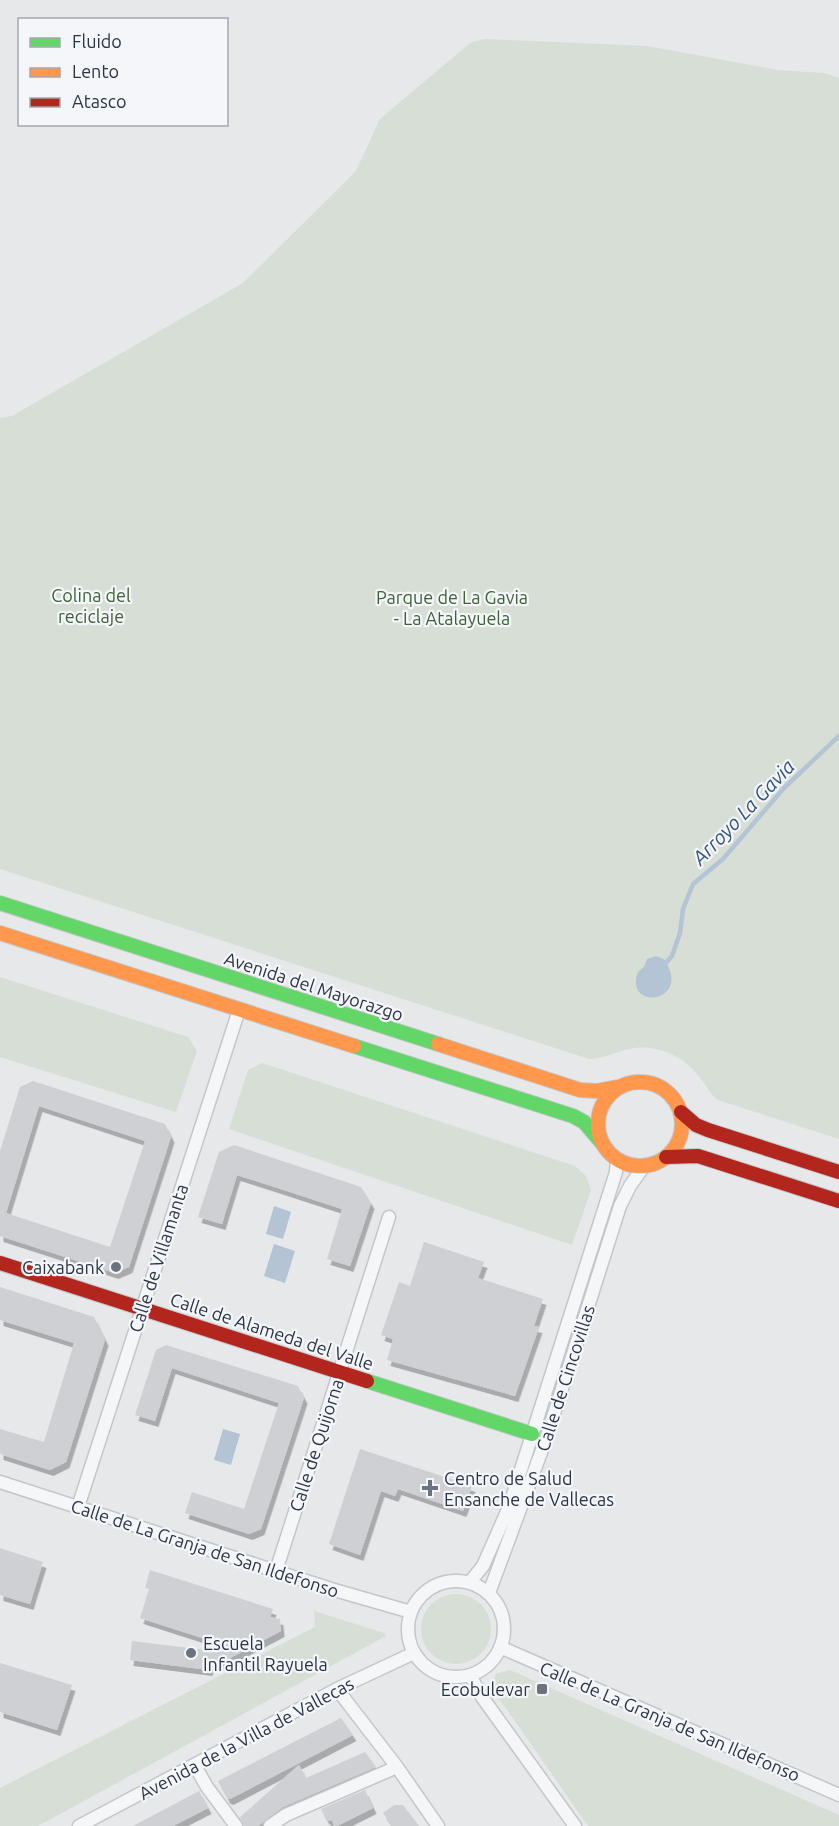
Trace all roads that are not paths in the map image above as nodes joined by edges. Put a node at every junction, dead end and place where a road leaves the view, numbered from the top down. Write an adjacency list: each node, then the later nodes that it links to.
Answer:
1 (0, 903): 4 (main road, Avenida del Mayorazgo)
2 (0, 933): 3 (main road)
3 (239, 1010): 6 (main road); 14 (street, Calle de Villamanta)
4 (618, 1087): 5 (main road); 6 (main road)
5 (681, 1113): 7 (main road); 10 (main road)
6 (602, 1143): 8 (main road)
7 (666, 1157): 9 (main road); 11 (main road)
8 (617, 1160): 9 (main road); 16 (street, Calle de Cincovillas)
9 (644, 1166): 21 (street, Calle de Cincovillas)
10 (839, 1173)
11 (839, 1201)
12 (389, 1217): 15 (street, Calle de Quijorna)
13 (0, 1263): 14 (main road, Calle de Alameda del Valle)
14 (142, 1308): 15 (main road, Calle de Alameda del Valle); 18 (street, Calle de Villamanta)
15 (340, 1372): 16 (main road, Calle de Alameda del Valle); 19 (street, Calle de Quijorna)
16 (532, 1434): 20 (street, Calle de Cincovillas)
17 (0, 1482): 18 (street, Calle de La Granja de San Ildefonso)
18 (78, 1507): 19 (street, Calle de La Granja de San Ildefonso)
19 (276, 1571): 22 (street, Calle de La Granja de San Ildefonso)
20 (470, 1582): 21 (street); 22 (street)
21 (489, 1593): 23 (street)
22 (411, 1612): 24 (street)
23 (500, 1647): 25 (street); 29 (street, Calle de La Granja de San Ildefonso)
24 (414, 1653): 25 (street); 26 (street, Avenida de la Villa de Vallecas)
25 (470, 1675): 35 (street)
26 (337, 1689): 27 (street, Avenida de la Villa de Vallecas); 28 (street)
27 (195, 1766): 30 (street, Avenida de la Villa de Vallecas); 32 (street)
28 (397, 1767): 33 (street); 34 (street)
29 (839, 1795)
30 (98, 1822): 31 (street, Avenida de la Villa de Vallecas)
31 (80, 1826)
32 (236, 1826)
33 (270, 1826)
34 (438, 1826)
35 (575, 1826)

